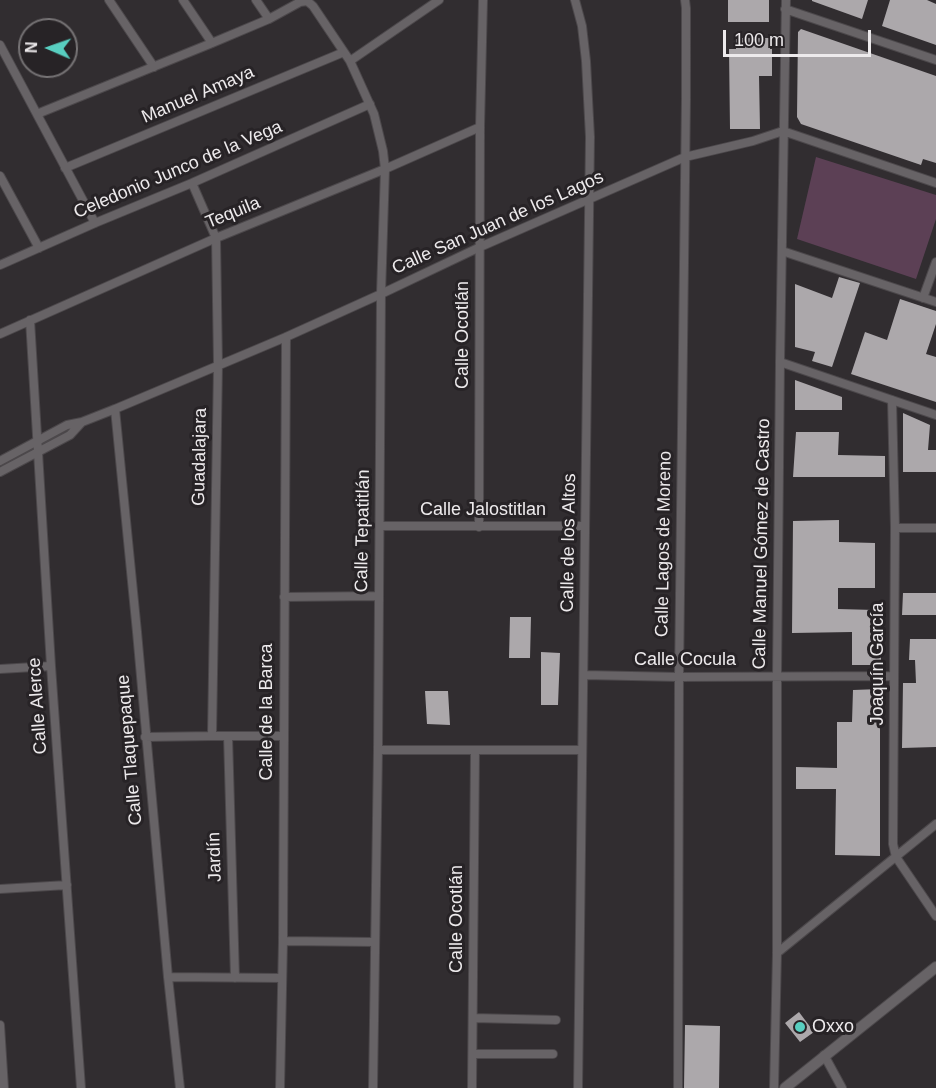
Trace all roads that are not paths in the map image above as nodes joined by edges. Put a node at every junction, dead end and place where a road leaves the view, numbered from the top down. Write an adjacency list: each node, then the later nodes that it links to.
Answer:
1 (110, 0): 15 (street)
2 (183, 0): 10 (street)
3 (256, 0): 9 (street)
4 (439, 0): 14 (street)
5 (483, 0): 18 (street, Calle Ocotlán)
6 (575, 0): 26 (street, Calle de los Altos)
7 (685, 0): 20 (street, Calle Lagos de Moreno)
8 (785, 4): 13 (street); 19 (street, Calle Manuel Gómez de Castro)
9 (269, 19): 10 (street); 12 (street, Calle Tepatitlán)
10 (212, 43): 15 (street)
11 (0, 45): 17 (street)
12 (344, 52): 14 (street, Calle Tepatitlán); 21 (street, Manuel Amaya)
13 (936, 60)
14 (350, 61): 16 (street, Calle Tepatitlán)
15 (154, 67): 17 (street)
16 (370, 104): 22 (street, Calle Tepatitlán); 24 (street, Celedonio Junco de la Vega)
17 (37, 114): 21 (street)
18 (480, 127): 22 (street, Tequila); 29 (street, Calle Ocotlán)
19 (783, 131): 20 (street, Calle San Juan de los Lagos); 25 (street); 31 (street, Calle Manuel Gómez de Castro)
20 (685, 157): 26 (street, Calle San Juan de los Lagos); 62 (street, Calle Lagos de Moreno)
21 (65, 168): 27 (street)
22 (385, 169): 28 (street, Tequila); 34 (street, Calle Tepatitlán)
23 (0, 176): 30 (street)
24 (192, 183): 27 (street, Celedonio Junco de la Vega); 28 (street, Guadalajara)
25 (936, 183)
26 (590, 199): 29 (street, Calle San Juan de los Lagos); 51 (street, Calle de los Altos)
27 (95, 223): 30 (street, Celedonio Junco de la Vega)
28 (216, 238): 37 (street, Tequila); 41 (street, Guadalajara)
29 (480, 247): 34 (street, Calle San Juan de los Lagos); 52 (street, Calle Ocotlán)
30 (39, 248): 33 (street, Celedonio Junco de la Vega)
31 (782, 251): 35 (street); 40 (street, Calle Manuel Gómez de Castro)
32 (936, 262): 35 (street)
33 (0, 265)
34 (381, 294): 39 (street, Calle San Juan de los Lagos); 50 (street, Calle Tepatitlán)
35 (923, 298): 36 (street)
36 (936, 302)
37 (30, 321): 38 (street, Tequila); 46 (street, Calle Alerce)
38 (0, 334)
39 (286, 337): 41 (street, Calle San Juan de los Lagos); 56 (street, Calle de la Barca)
40 (780, 362): 42 (street); 60 (street, Calle Manuel Gómez de Castro)
41 (218, 365): 43 (street, Calle San Juan de los Lagos); 63 (street, Guadalajara)
42 (892, 400): 44 (street); 53 (street, Joaquín García)
43 (115, 410): 45 (street, Calle San Juan de los Lagos); 66 (street, Calle Tlaquepaque)
44 (936, 415)
45 (82, 422): 46 (street, Calle San Juan de los Lagos); 47 (street, Calle San Juan de los Lagos)
46 (38, 440): 47 (street, Calle Alerce); 48 (street, Calle San Juan de los Lagos)
47 (39, 452): 49 (street, Calle San Juan de los Lagos); 57 (street, Calle Alerce)
48 (0, 461)
49 (0, 472)
50 (380, 526): 52 (street, Calle Jalostitlan); 55 (street, Calle Tepatitlán)
51 (585, 526): 52 (street, Calle Jalostitlan); 59 (street, Calle de los Altos)
52 (479, 527)
53 (895, 528): 54 (street); 61 (street, Joaquín García)
54 (936, 528)
55 (378, 596): 56 (street); 67 (street, Calle Tepatitlán)
56 (284, 597): 65 (street, Calle de la Barca)
57 (51, 666): 58 (street); 72 (street, Calle Alerce)
58 (0, 669)
59 (584, 675): 62 (street, Calle Cocula); 68 (street, Calle de los Altos)
60 (777, 676): 61 (street, Calle Cocula); 62 (street, Calle Cocula); 77 (street, Calle Manuel Gómez de Castro)
61 (894, 676): 71 (street, Joaquín García)
62 (679, 677): 95 (street, Calle Lagos de Moreno)
63 (212, 736): 64 (street); 66 (street)
64 (228, 736): 65 (street); 80 (street, Jardín)
65 (283, 736): 75 (street, Calle de la Barca)
66 (145, 737): 79 (street, Calle Tlaquepaque)
67 (378, 750): 69 (street); 76 (street, Calle Tepatitlán)
68 (582, 750): 69 (street); 94 (street, Calle de los Altos)
69 (475, 751): 82 (street, Calle Ocotlán)
70 (936, 825): 71 (street)
71 (896, 857): 74 (street, Joaquín García); 77 (street)
72 (67, 885): 73 (street); 89 (street, Calle Alerce)
73 (0, 889)
74 (936, 916)
75 (283, 941): 76 (street); 81 (street, Calle de la Barca)
76 (374, 942): 92 (street, Calle Tepatitlán)
77 (777, 953): 96 (street, Calle Manuel Gómez de Castro)
78 (936, 967): 87 (street)
79 (168, 977): 80 (street); 90 (street, Calle Tlaquepaque)
80 (235, 978): 81 (street)
81 (282, 978): 91 (street, Calle de la Barca)
82 (473, 1018): 83 (street); 85 (street, Calle Ocotlán)
83 (556, 1020)
84 (0, 1025): 88 (street)
85 (472, 1054): 86 (street); 93 (street, Calle Ocotlán)
86 (553, 1054)
87 (825, 1055): 97 (street); 98 (street)
88 (4, 1088)
89 (81, 1088)
90 (180, 1088)
91 (280, 1088)
92 (373, 1088)
93 (472, 1088)
94 (578, 1088)
95 (678, 1088)
96 (774, 1088)
97 (785, 1088)
98 (842, 1088)

